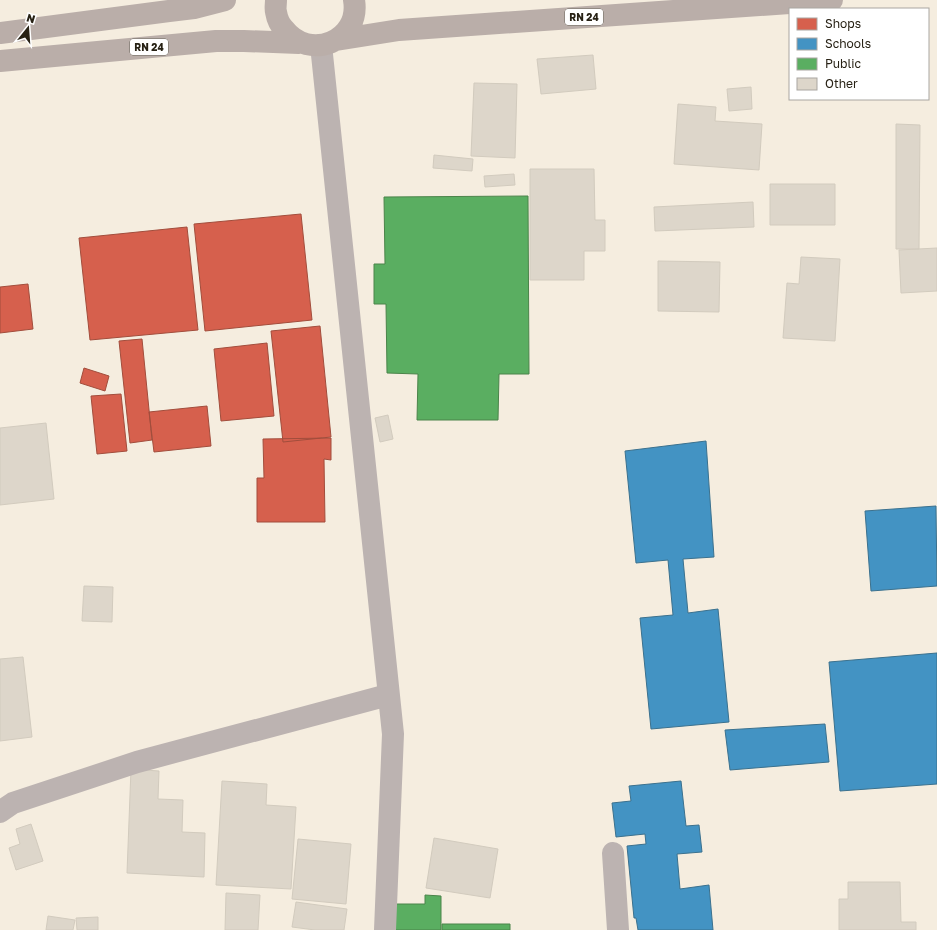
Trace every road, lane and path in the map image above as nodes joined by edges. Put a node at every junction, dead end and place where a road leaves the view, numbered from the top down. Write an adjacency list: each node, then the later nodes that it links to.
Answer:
1 (226, 0): 5 (highway)
2 (276, 0): 6 (highway)
3 (354, 0): 7 (highway)
4 (832, 0): 7 (highway, RN 24)
5 (0, 33)
6 (299, 43): 7 (highway); 8 (highway, RN 24)
7 (329, 43): 9 (street)
8 (0, 61)
9 (388, 695): 10 (street); 12 (street)
10 (0, 812)
11 (613, 853): 13 (street)
12 (385, 930)
13 (618, 930)

